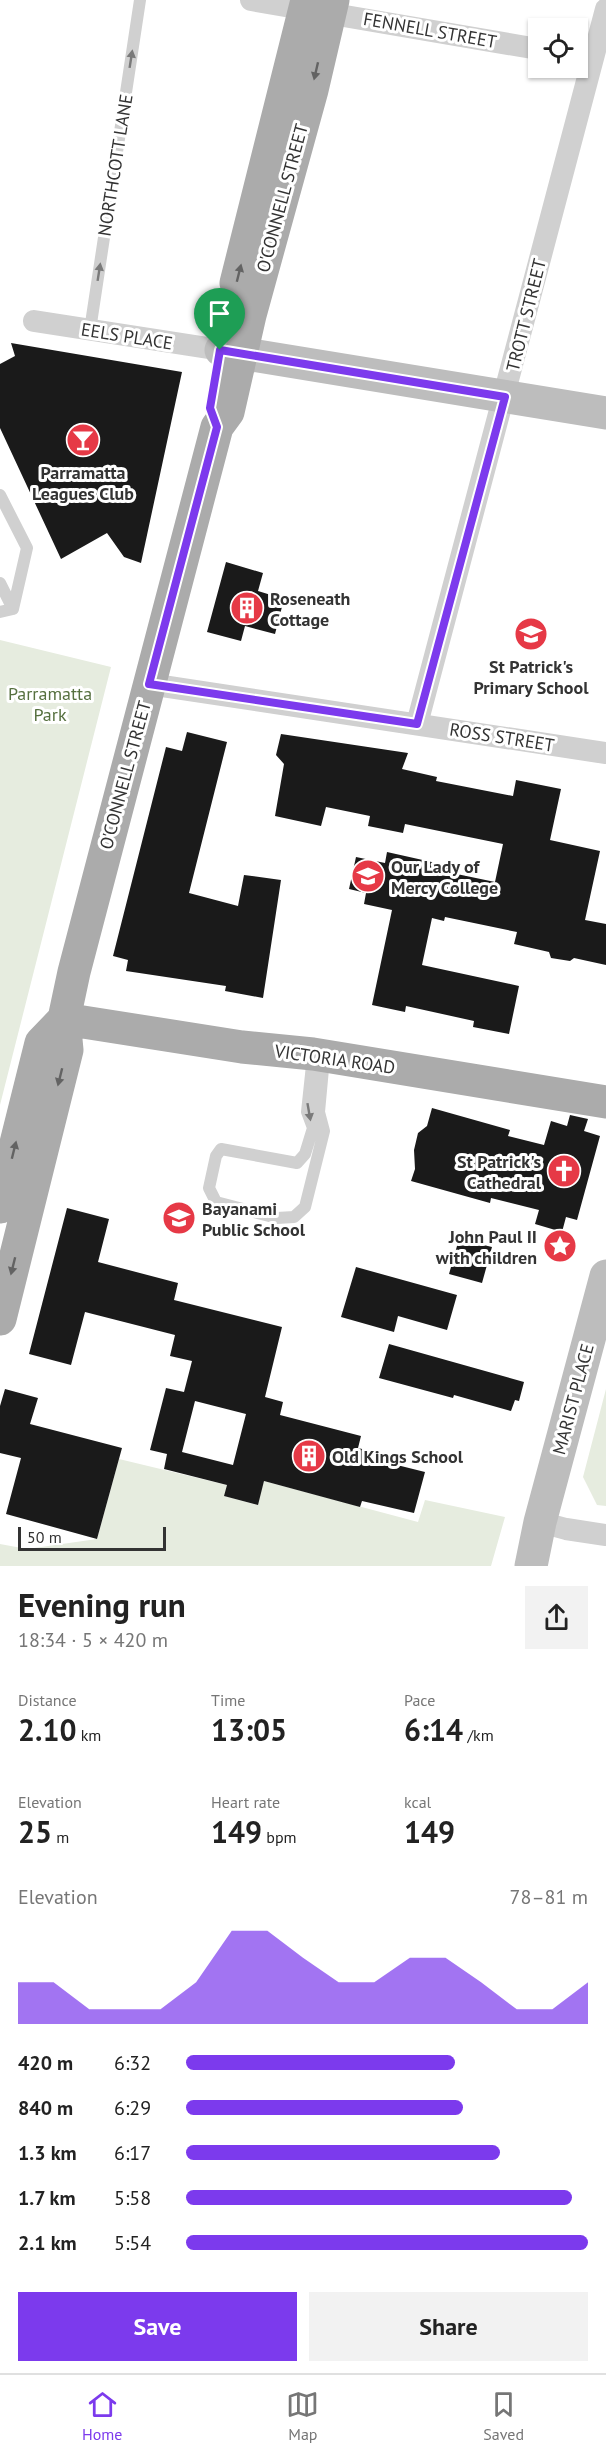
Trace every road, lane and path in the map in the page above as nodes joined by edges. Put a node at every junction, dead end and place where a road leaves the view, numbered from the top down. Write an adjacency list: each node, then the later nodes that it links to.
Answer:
1 (140, 0): 8 (lane, NORTHCOTT LANE, one-way to 1)
2 (251, 0): 3 (street, FENNELL STREET)
3 (319, 6): 5 (street, FENNELL STREET); 9 (main road, O'CONNELL STREET)
4 (606, 9): 6 (street, TROTT STREET)
5 (528, 47)
6 (592, 58): 10 (street, TROTT STREET)
7 (34, 321): 8 (street, EELS PLACE)
8 (90, 330): 9 (street, EELS PLACE)
9 (231, 352): 10 (street); 16 (main road, O'CONNELL STREET)
10 (505, 397): 11 (street); 17 (street, TROTT STREET)
11 (606, 413)
12 (0, 495): 14 (lane)
13 (0, 583): 14 (lane)
14 (13, 609): 15 (lane)
15 (0, 612)
16 (149, 684): 17 (street, ROSS STREET); 19 (main road, O'CONNELL STREET)
17 (417, 724): 18 (street, ROSS STREET)
18 (606, 753)
19 (65, 1012): 20 (main road, VICTORIA ROAD); 21 (main road, VICTORIA ROAD); 25 (main road, O'CONNELL STREET, one-way to 19); 27 (main road, O'CONNELL STREET, one-way to 27)
20 (318, 1055): 22 (main road, VICTORIA ROAD); 23 (lane, one-way to 23); 24 (lane)
21 (606, 1081)
22 (606, 1102)
23 (297, 1163): 24 (lane); 24 (lane)
24 (313, 1176)
25 (0, 1207)
26 (603, 1296): 28 (street, MARIST PLACE)
27 (0, 1319)
28 (540, 1522): 29 (street); 30 (street, MARIST PLACE)
29 (606, 1535)
30 (531, 1566)

